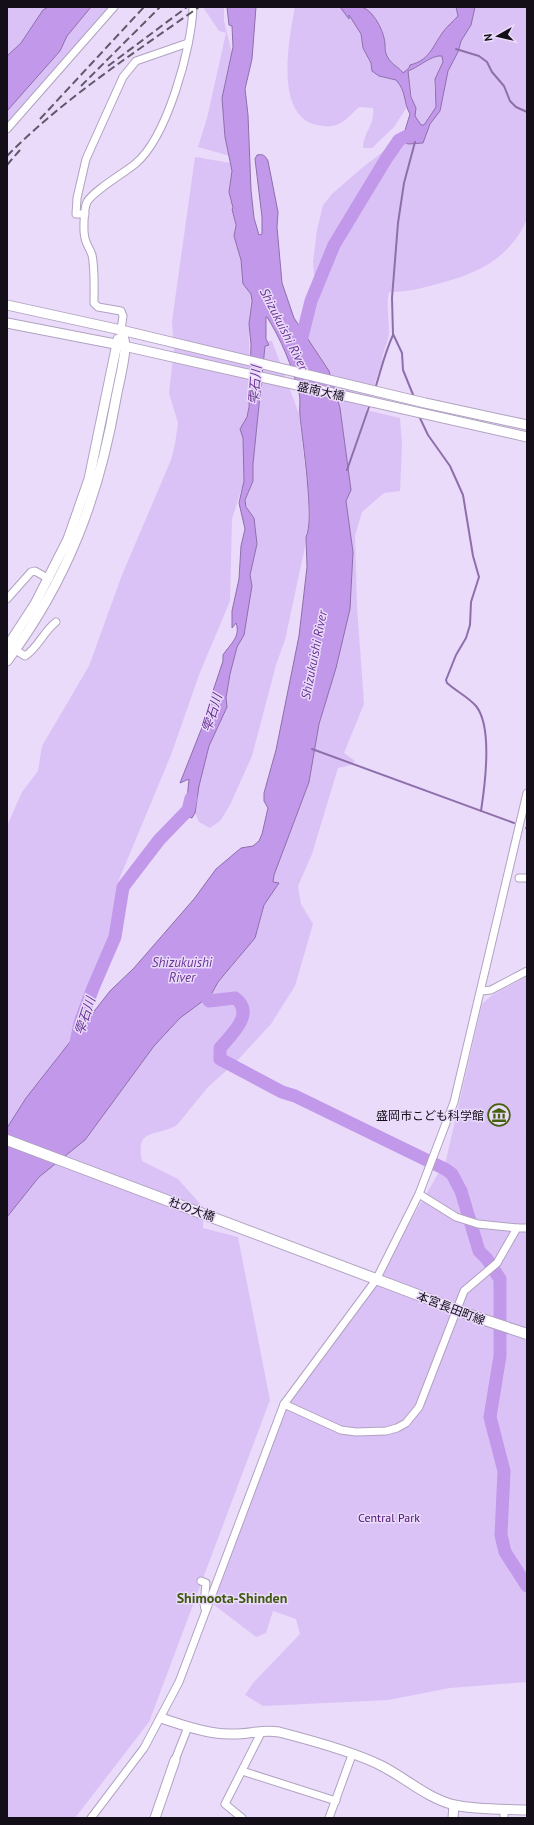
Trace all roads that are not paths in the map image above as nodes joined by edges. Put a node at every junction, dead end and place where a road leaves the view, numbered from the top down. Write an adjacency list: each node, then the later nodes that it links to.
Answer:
1 (114, 7): 4 (street)
2 (193, 7): 3 (street)
3 (188, 44): 5 (street); 5 (street)
4 (7, 129)
5 (85, 214): 8 (street)
6 (7, 305): 8 (street, 盛南大橋)
7 (7, 323): 9 (street, 盛南大橋)
8 (121, 330): 9 (street); 10 (street); 11 (street, 盛南大橋)
9 (115, 344): 10 (street, 盛南大橋); 13 (street)
10 (125, 347): 12 (street, 盛南大橋); 16 (street)
11 (527, 425)
12 (527, 437)
13 (49, 579): 14 (street); 16 (street)
14 (7, 599)
15 (56, 622): 16 (street)
16 (10, 647): 17 (street)
17 (7, 661)
18 (527, 793): 22 (street)
19 (519, 878): 20 (street)
20 (527, 878)
21 (527, 971): 22 (street)
22 (481, 991): 24 (street)
23 (7, 1140): 27 (main road, 杜の大橋)
24 (419, 1194): 25 (street); 27 (street)
25 (517, 1228): 26 (street); 29 (street)
26 (527, 1228)
27 (376, 1280): 28 (main road, 本宮長田町線, bridge); 29 (street)
28 (527, 1334)
29 (284, 1404): 31 (street)
30 (201, 1581): 31 (street)
31 (206, 1610): 32 (street)
32 (161, 1718): 33 (street); 42 (street)
33 (188, 1727): 34 (street); 36 (street)
34 (262, 1731): 35 (street); 37 (street)
35 (352, 1755): 38 (street); 39 (street)
36 (175, 1760): 43 (street)
37 (242, 1771): 38 (street); 44 (street)
38 (336, 1801): 45 (street)
39 (454, 1805): 41 (street); 46 (street)
40 (527, 1810): 41 (street)
41 (504, 1814)
42 (91, 1818)
43 (155, 1818)
44 (242, 1818)
45 (329, 1818)
46 (453, 1818)

